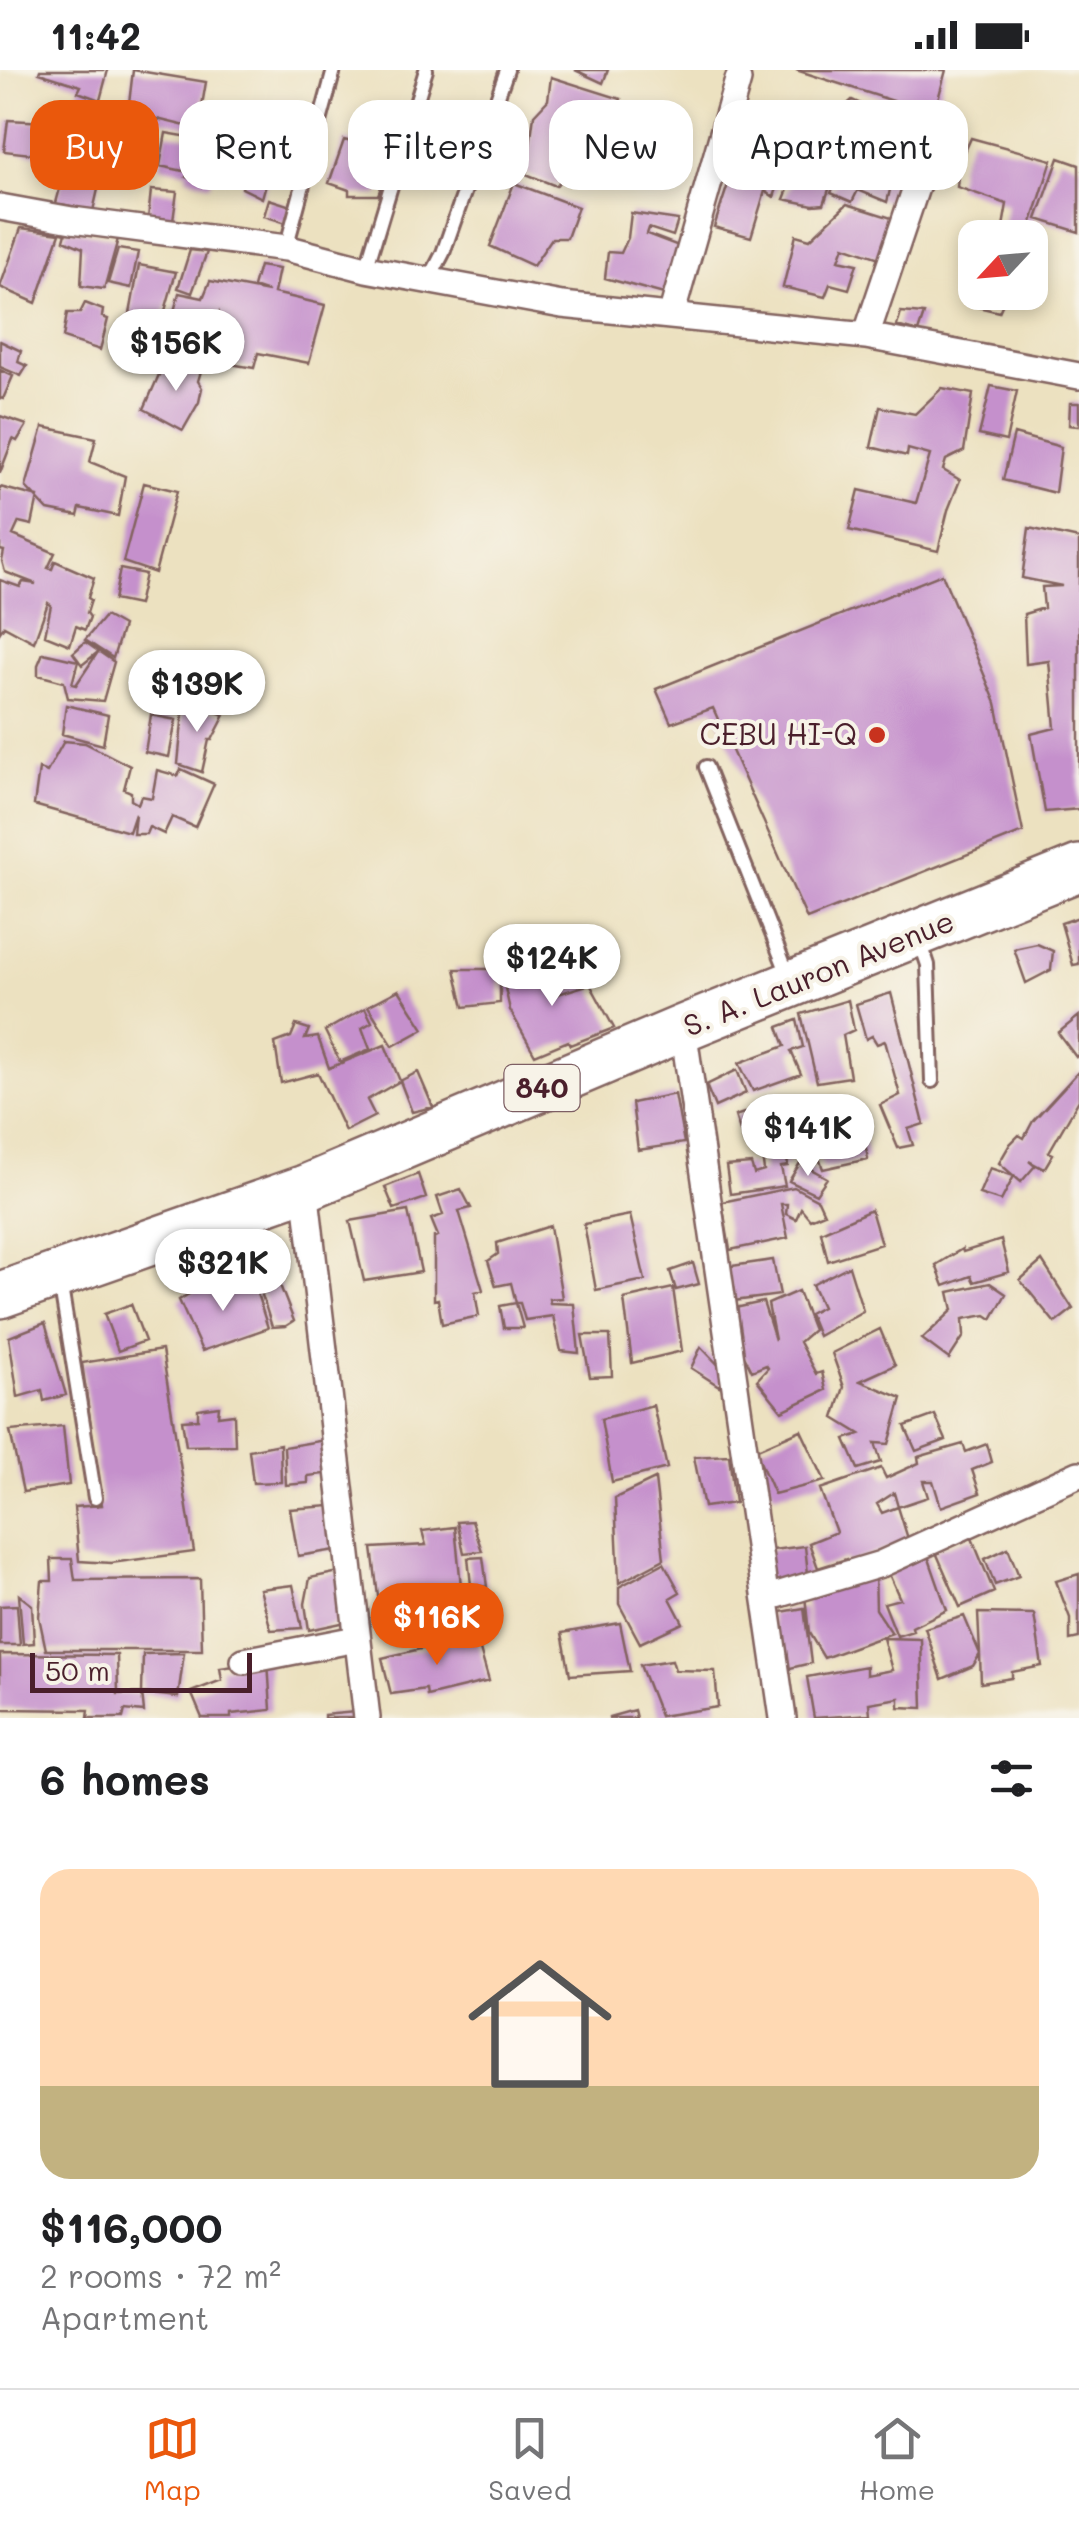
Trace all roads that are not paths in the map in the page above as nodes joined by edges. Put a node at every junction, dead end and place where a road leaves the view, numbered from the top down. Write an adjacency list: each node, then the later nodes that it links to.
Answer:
1 (334, 70): 11 (lane)
2 (426, 70): 5 (lane)
3 (507, 70): 6 (lane)
4 (738, 80): 14 (street)
5 (417, 100)
6 (498, 100)
7 (390, 190): 12 (lane)
8 (466, 190): 13 (lane)
9 (915, 190): 15 (street)
10 (0, 206): 11 (street)
11 (286, 248): 12 (street)
12 (366, 268): 13 (street)
13 (429, 280): 14 (street)
14 (671, 316): 15 (street)
15 (866, 336): 16 (street)
16 (1079, 376)
17 (706, 767): 20 (lane)
18 (1079, 868): 19 (highway, S. A. Lauron Avenue / 840)
19 (918, 934): 20 (highway, S. A. Lauron Avenue / 840); 22 (lane)
20 (792, 984): 21 (highway, S. A. Lauron Avenue / 840)
21 (684, 1028): 23 (highway, S. A. Lauron Avenue / 840); 28 (street)
22 (932, 1080)
23 (306, 1188): 24 (highway, S. A. Lauron Avenue / 840); 29 (street)
24 (59, 1274): 25 (highway, S. A. Lauron Avenue / 840); 27 (lane)
25 (0, 1295)
26 (1079, 1474): 28 (street)
27 (95, 1498)
28 (767, 1598): 32 (street)
29 (356, 1640): 30 (street); 31 (street)
30 (244, 1661)
31 (367, 1718)
32 (783, 1718)

